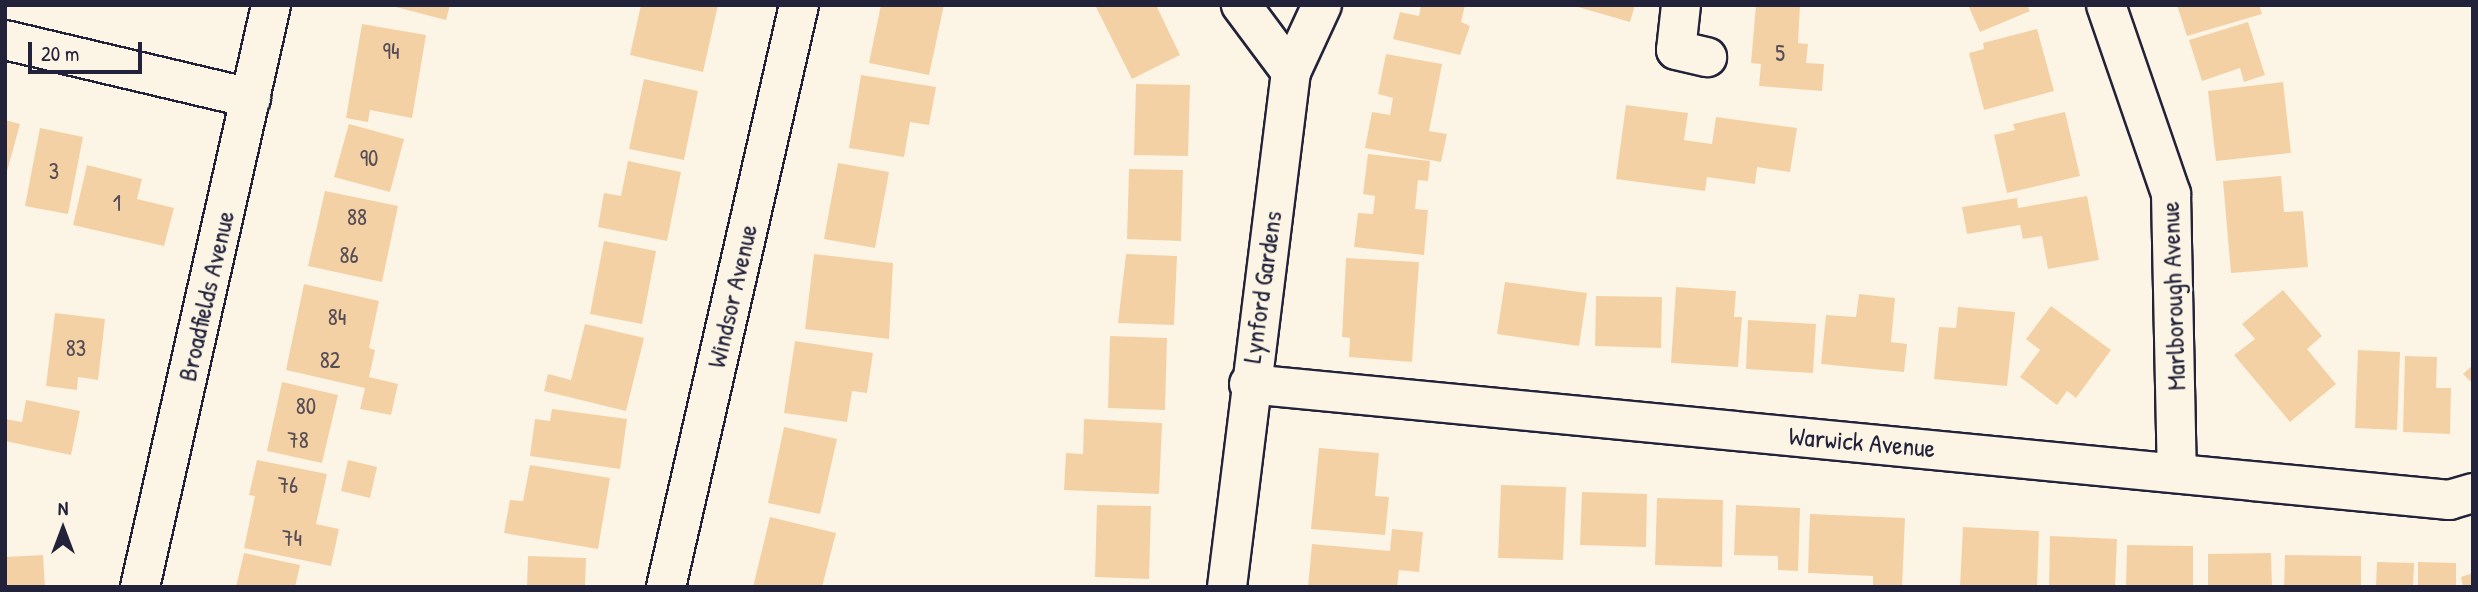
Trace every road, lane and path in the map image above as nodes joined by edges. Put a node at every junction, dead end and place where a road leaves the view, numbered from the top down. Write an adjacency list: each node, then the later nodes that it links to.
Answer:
1 (271, 5): 10 (street, Broadfields Avenue)
2 (799, 5): 15 (street, Windsor Avenue)
3 (1241, 5): 9 (street)
4 (1322, 5): 9 (street, Lynford Gardens)
5 (1681, 5): 8 (street)
6 (2106, 5): 12 (street, Marlborough Avenue)
7 (5, 40): 10 (street)
8 (1707, 57)
9 (1291, 72): 11 (street, Lynford Gardens)
10 (251, 98): 14 (street, Broadfields Avenue)
11 (1249, 384): 12 (street, Warwick Avenue); 16 (street, Lynford Gardens)
12 (2177, 472): 13 (street, Warwick Avenue)
13 (2473, 493)
14 (140, 587)
15 (666, 587)
16 (1227, 587)

